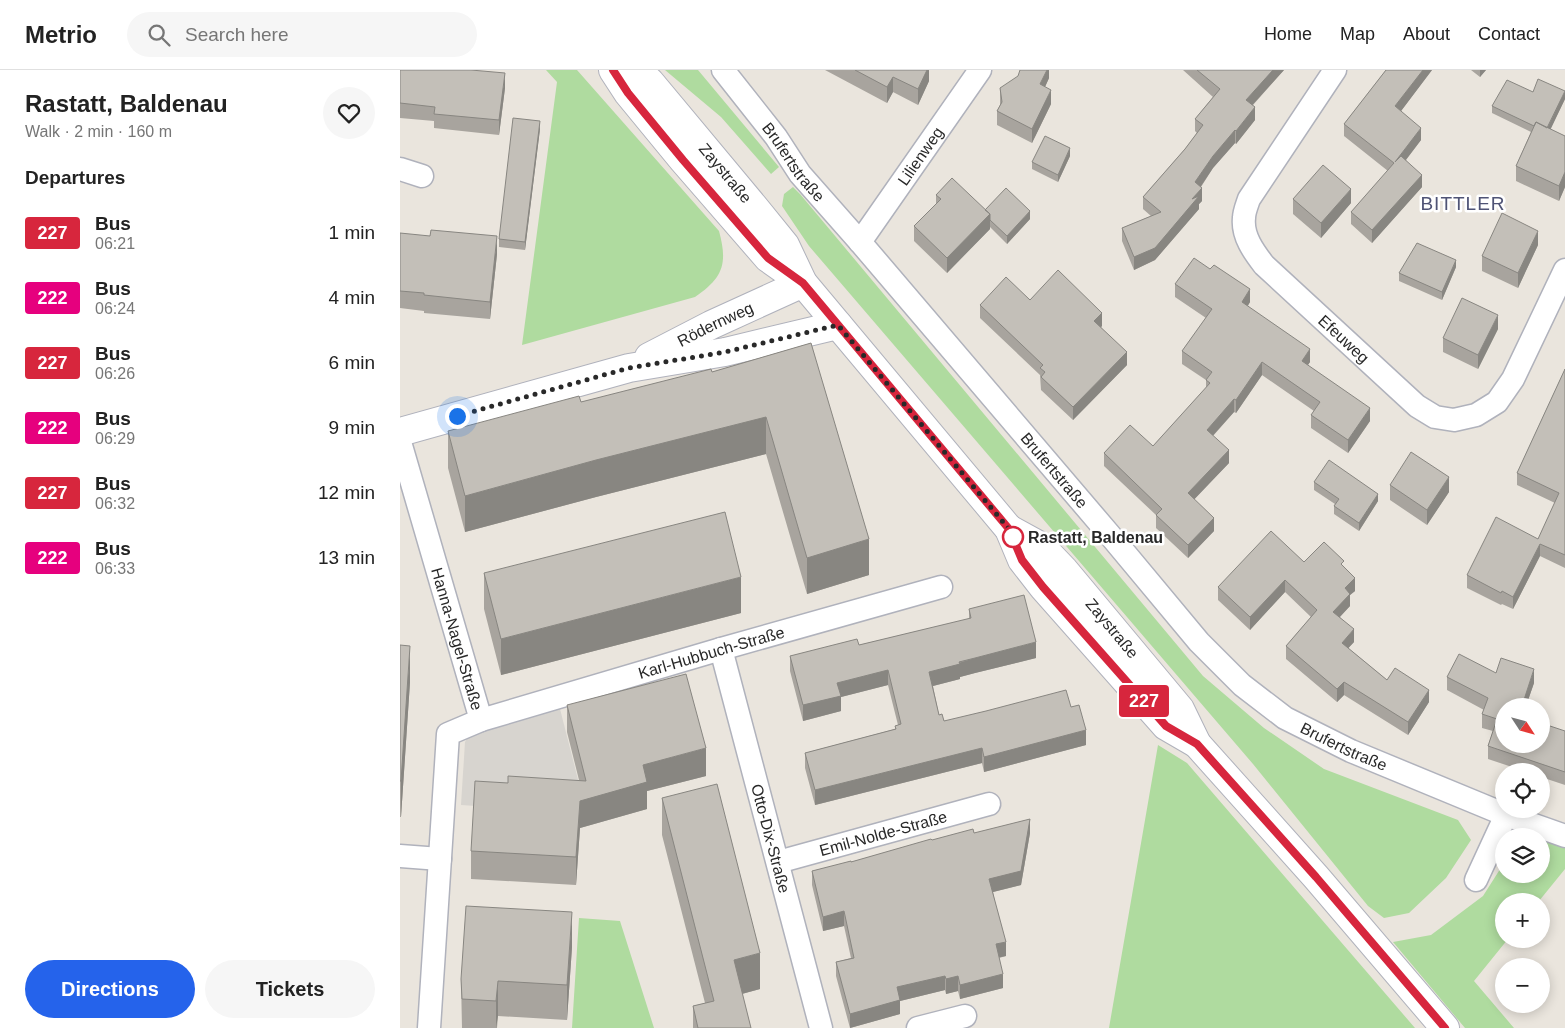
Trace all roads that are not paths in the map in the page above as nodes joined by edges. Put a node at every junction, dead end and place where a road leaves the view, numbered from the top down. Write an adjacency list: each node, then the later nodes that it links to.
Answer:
1 (613, 70): 10 (street, Zaystraße)
2 (637, 70): 10 (street, Zaystraße)
3 (723, 70): 8 (street, Brufertstraße)
4 (980, 70): 8 (street, Lilienweg)
5 (1335, 70): 9 (street, Efeuweg)
6 (400, 169): 7 (street)
7 (422, 176)
8 (860, 242): 19 (street, Brufertstraße)
9 (1565, 270)
10 (803, 283): 11 (street, Zaystraße); 12 (street, Rödernweg)
11 (838, 325): 12 (street, Rödernweg); 31 (street, Zaystraße)
12 (629, 368): 13 (street, Rödernweg)
13 (400, 432)
14 (400, 442): 17 (street, Hanna-Nagel-Straße)
15 (941, 587): 16 (street, Karl-Hubbuch-Straße)
16 (721, 649): 17 (street, Karl-Hubbuch-Straße); 25 (street, Otto-Dix-Straße)
17 (481, 720): 24 (street, Hanna-Nagel-Straße)
18 (989, 804): 25 (street, Emil-Nolde-Straße)
19 (1495, 810)
20 (1505, 818): 26 (street)
21 (1514, 818): 22 (street, Brufertstraße)
22 (1565, 836)
23 (400, 856): 24 (street)
24 (440, 858): 28 (street, Hanna-Nagel-Straße)
25 (778, 862): 29 (street, Otto-Dix-Straße)
26 (1476, 880)
27 (965, 1016): 30 (street)
28 (430, 1028)
29 (821, 1028)
30 (918, 1028)
31 (1445, 1028)

